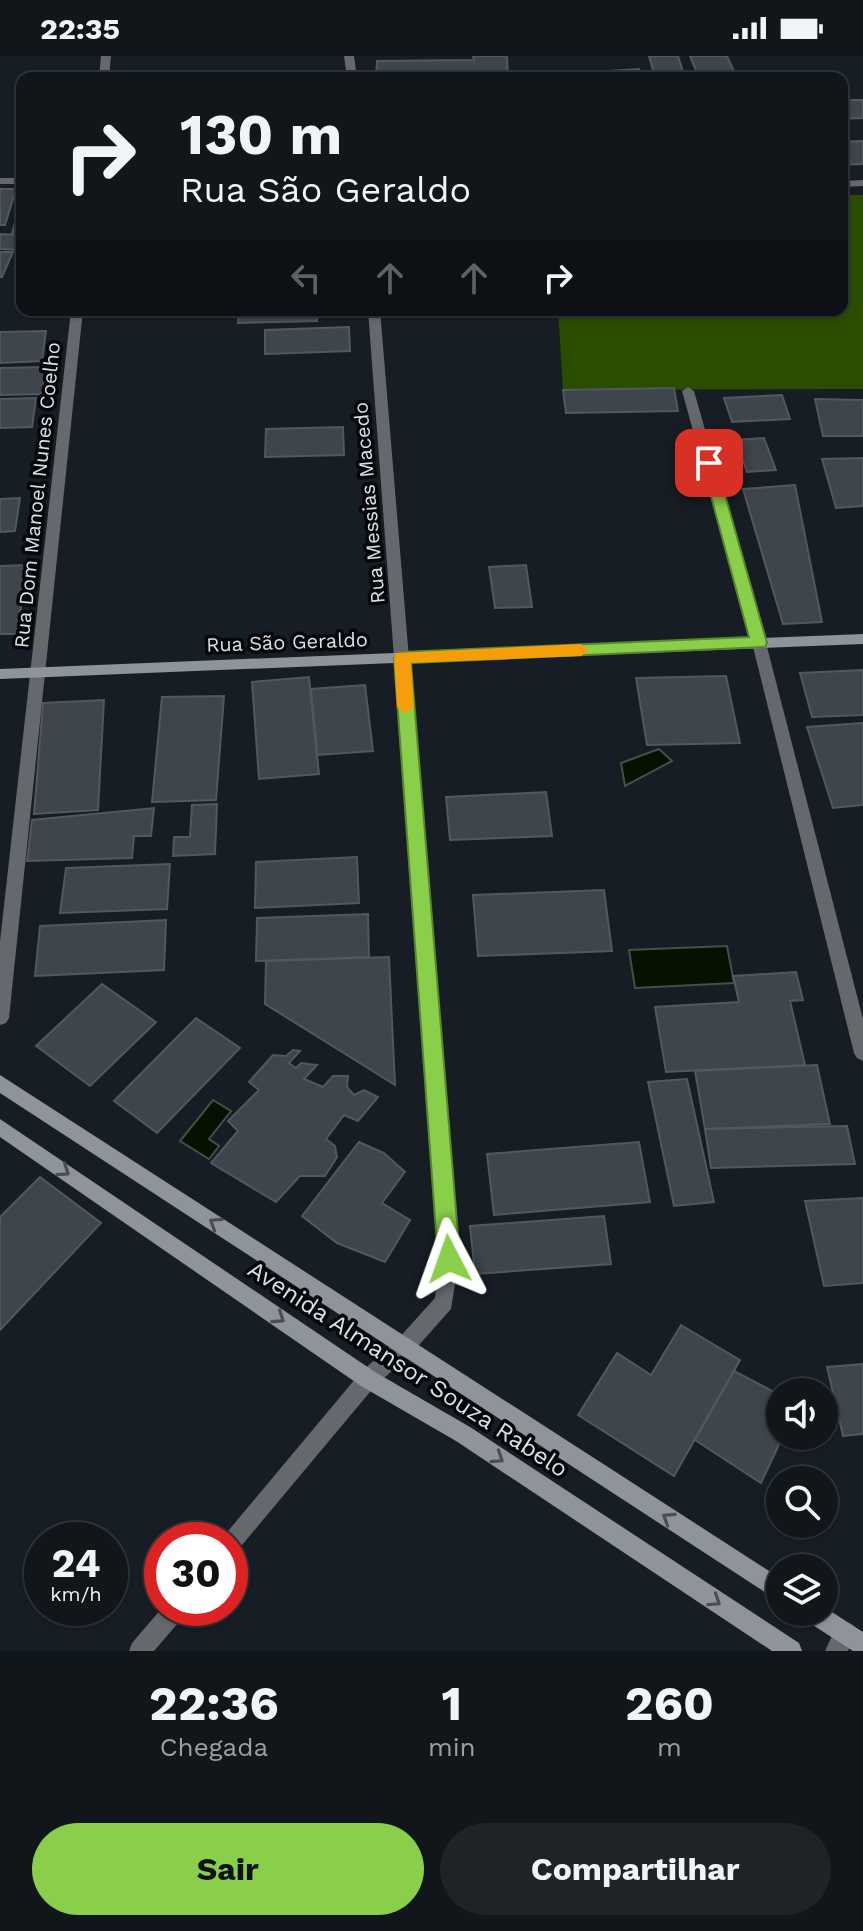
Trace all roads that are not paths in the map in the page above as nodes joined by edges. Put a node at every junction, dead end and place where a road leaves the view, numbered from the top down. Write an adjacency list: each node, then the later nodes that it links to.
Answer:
1 (76, 316): 7 (street, Rua Dom Manoel Nunes Coelho)
2 (374, 316): 6 (street, Rua Messias Macedo)
3 (688, 391): 5 (street)
4 (863, 639): 5 (street, Rua São Geraldo)
5 (759, 643): 6 (street, Rua São Geraldo); 10 (street)
6 (402, 658): 7 (street, Rua São Geraldo); 13 (street, Rua Messias Macedo)
7 (38, 673): 8 (street, Rua São Geraldo); 9 (street, Rua Dom Manoel Nunes Coelho)
8 (0, 674)
9 (0, 1018)
10 (863, 1053)
11 (0, 1083): 13 (street, Avenida Almansor Souza Rabelo, one-way to 11)
12 (0, 1127): 14 (street, Avenida Almansor Souza Rabelo, one-way to 14)
13 (404, 1347): 14 (street, Rua Messias Macedo); 16 (street, Avenida Almansor Souza Rabelo, one-way to 13)
14 (368, 1379): 15 (street, Rua Messias Macedo); 21 (street, Avenida Almansor Souza Rabelo, one-way to 21)
15 (248, 1522)
16 (766, 1582)
17 (161, 1626): 20 (street)
18 (829, 1626): 19 (street)
19 (848, 1643)
20 (140, 1651)
21 (791, 1651)

